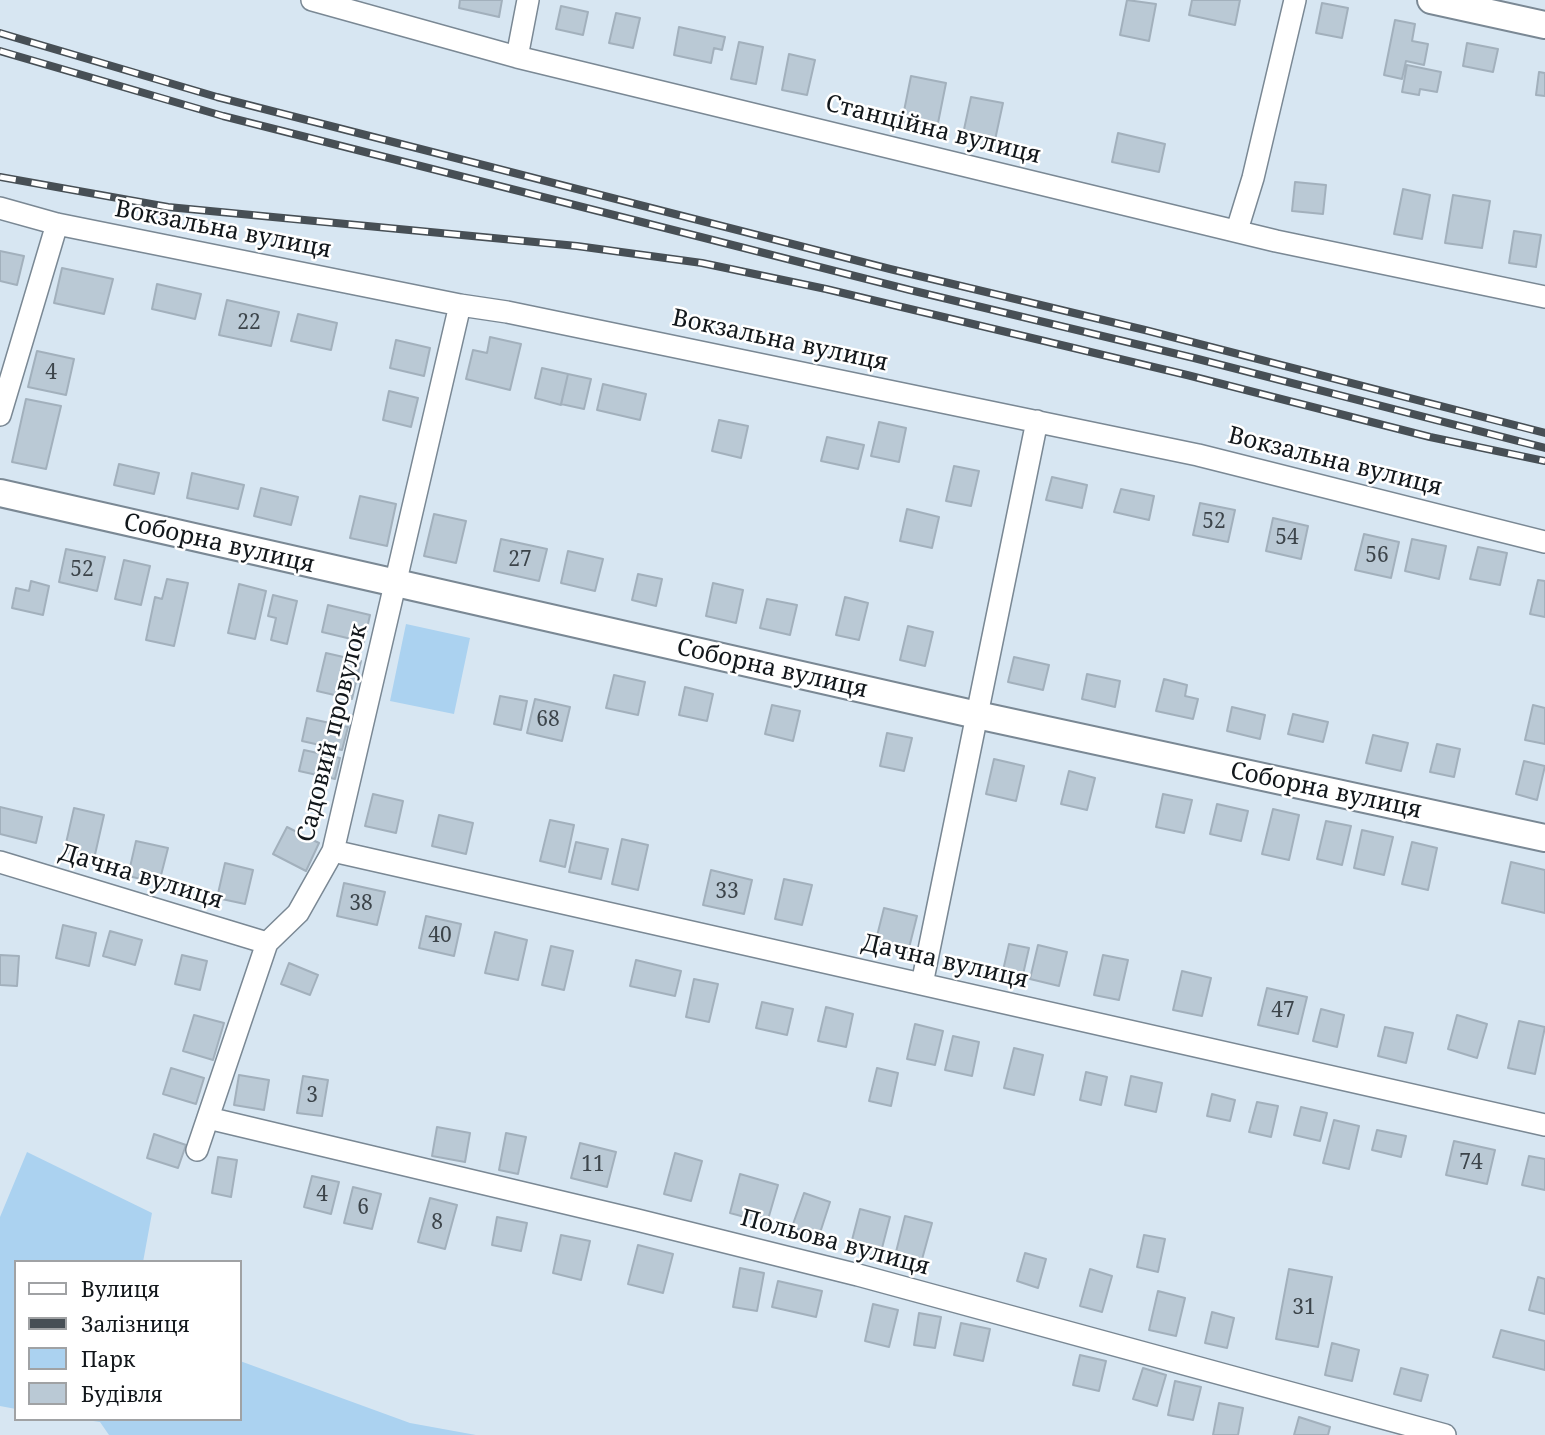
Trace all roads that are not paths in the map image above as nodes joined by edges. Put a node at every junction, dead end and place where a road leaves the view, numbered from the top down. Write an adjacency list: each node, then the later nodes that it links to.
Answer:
1 (312, 0): 6 (street, Станційна вулиця)
2 (528, 0): 6 (street)
3 (1295, 0): 9 (street)
4 (1432, 0): 5 (street)
5 (1545, 25)
6 (517, 57): 9 (street, Станційна вулиця)
7 (0, 208): 8 (street, Вокзальна вулиця)
8 (57, 224): 11 (street, Вокзальна вулиця); 12 (street)
9 (1237, 230): 10 (street, Станційна вулиця)
10 (1545, 297)
11 (460, 305): 13 (street, Вокзальна вулиця); 16 (street, Садовий провулок)
12 (0, 415)
13 (1037, 421): 15 (street, Вокзальна вулиця); 17 (street)
14 (0, 493): 16 (street, Соборна вулиця)
15 (1545, 542)
16 (396, 585): 17 (street, Соборна вулиця); 19 (street, Садовий провулок)
17 (977, 715): 18 (street, Соборна вулиця); 22 (street)
18 (1545, 838)
19 (333, 851): 21 (street, Садовий провулок); 22 (street, Дачна вулиця)
20 (0, 862): 21 (street, Дачна вулиця)
21 (267, 943): 23 (street, Садовий провулок)
22 (922, 984): 24 (street, Дачна вулиця)
23 (208, 1118): 25 (street, Садовий провулок); 26 (street, Польова вулиця)
24 (1545, 1125)
25 (197, 1150)
26 (1445, 1435)

